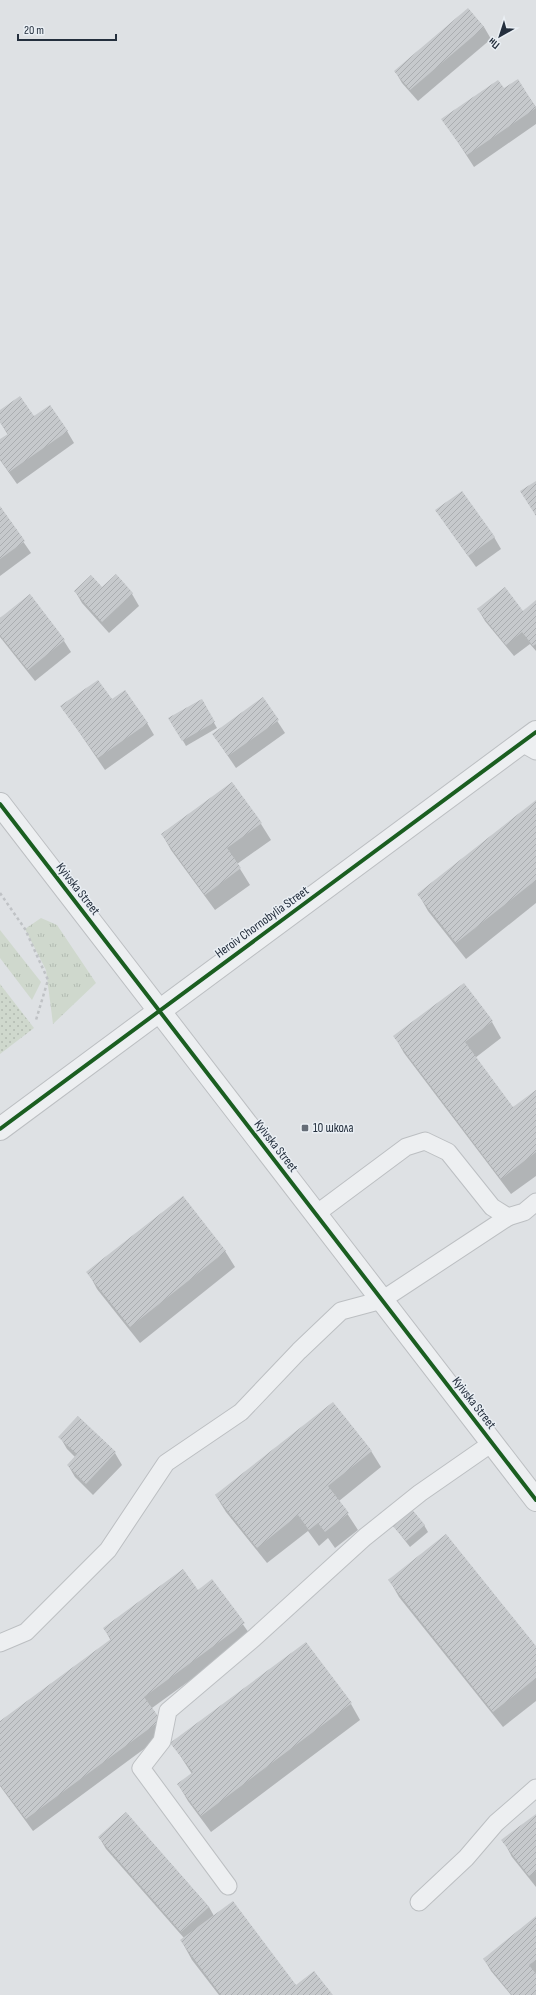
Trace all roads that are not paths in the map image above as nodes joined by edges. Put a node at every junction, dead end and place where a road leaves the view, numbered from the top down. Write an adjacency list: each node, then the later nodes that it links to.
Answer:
1 (531, 742): 3 (street, Heroiv Chornobylia Street)
2 (0, 804): 3 (street, Kyivska Street)
3 (158, 1010): 4 (street, Heroiv Chornobylia Street); 6 (street, Kyivska Street)
4 (0, 1129)
5 (536, 1202): 7 (lane)
6 (316, 1214): 7 (lane); 8 (street, Kyivska Street)
7 (508, 1217): 8 (lane)
8 (382, 1300): 9 (street, Kyivska Street); 11 (lane)
9 (492, 1443): 10 (street, Kyivska Street); 13 (lane)
10 (536, 1500)
11 (0, 1643)
12 (536, 1788): 14 (lane)
13 (228, 1886)
14 (419, 1902)

